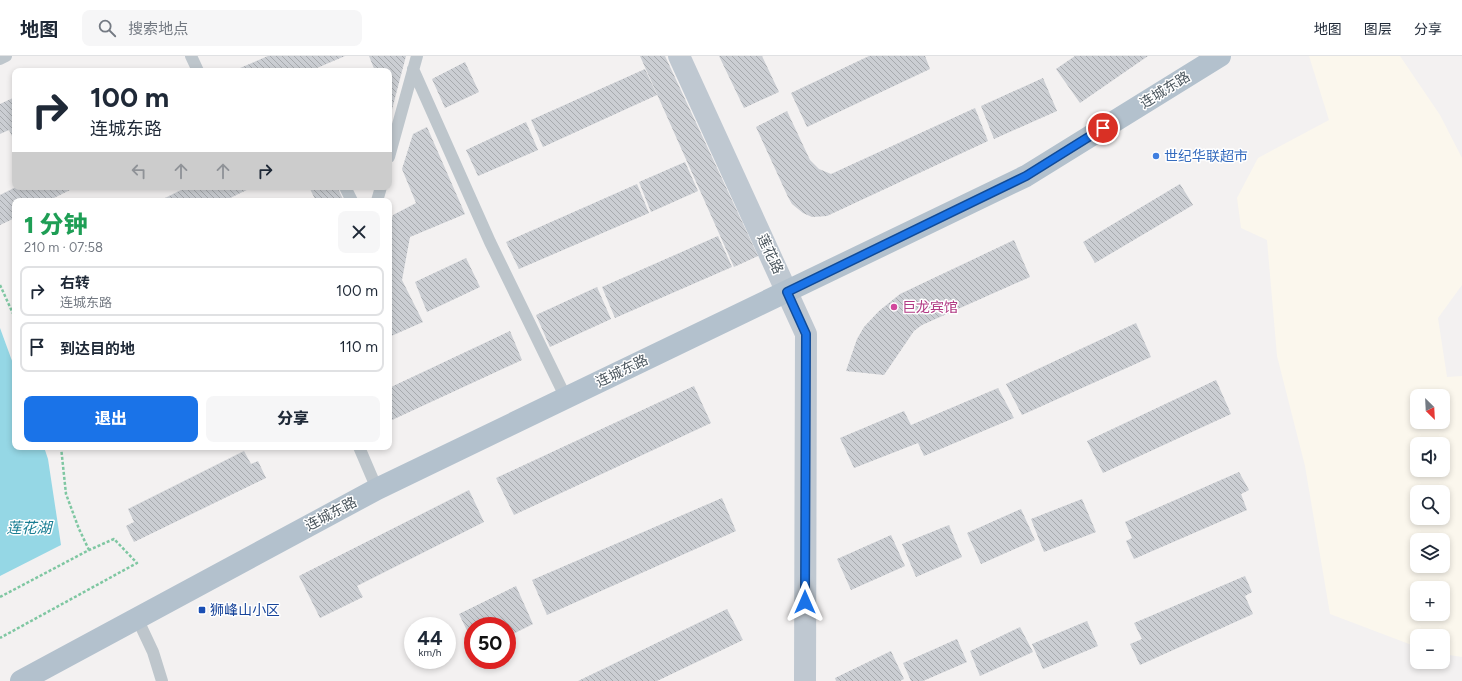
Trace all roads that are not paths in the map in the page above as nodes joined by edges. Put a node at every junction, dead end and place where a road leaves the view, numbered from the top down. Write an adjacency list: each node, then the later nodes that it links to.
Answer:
1 (6, 56): 6 (lane)
2 (191, 56): 7 (lane)
3 (417, 56): 8 (lane)
4 (679, 56): 10 (main road, 莲花路)
5 (1220, 56): 10 (main road, 连城东路)
6 (0, 59)
7 (197, 68)
8 (413, 69): 9 (lane); 11 (lane)
9 (392, 146)
10 (787, 292): 11 (main road, 连城东路); 17 (main road, 莲花路)
11 (566, 398): 13 (main road, 连城东路)
12 (360, 450): 13 (lane)
13 (377, 489): 14 (main road, 连城东路)
14 (137, 618): 15 (main road, 连城东路); 16 (lane)
15 (21, 681)
16 (162, 681)
17 (805, 681)

